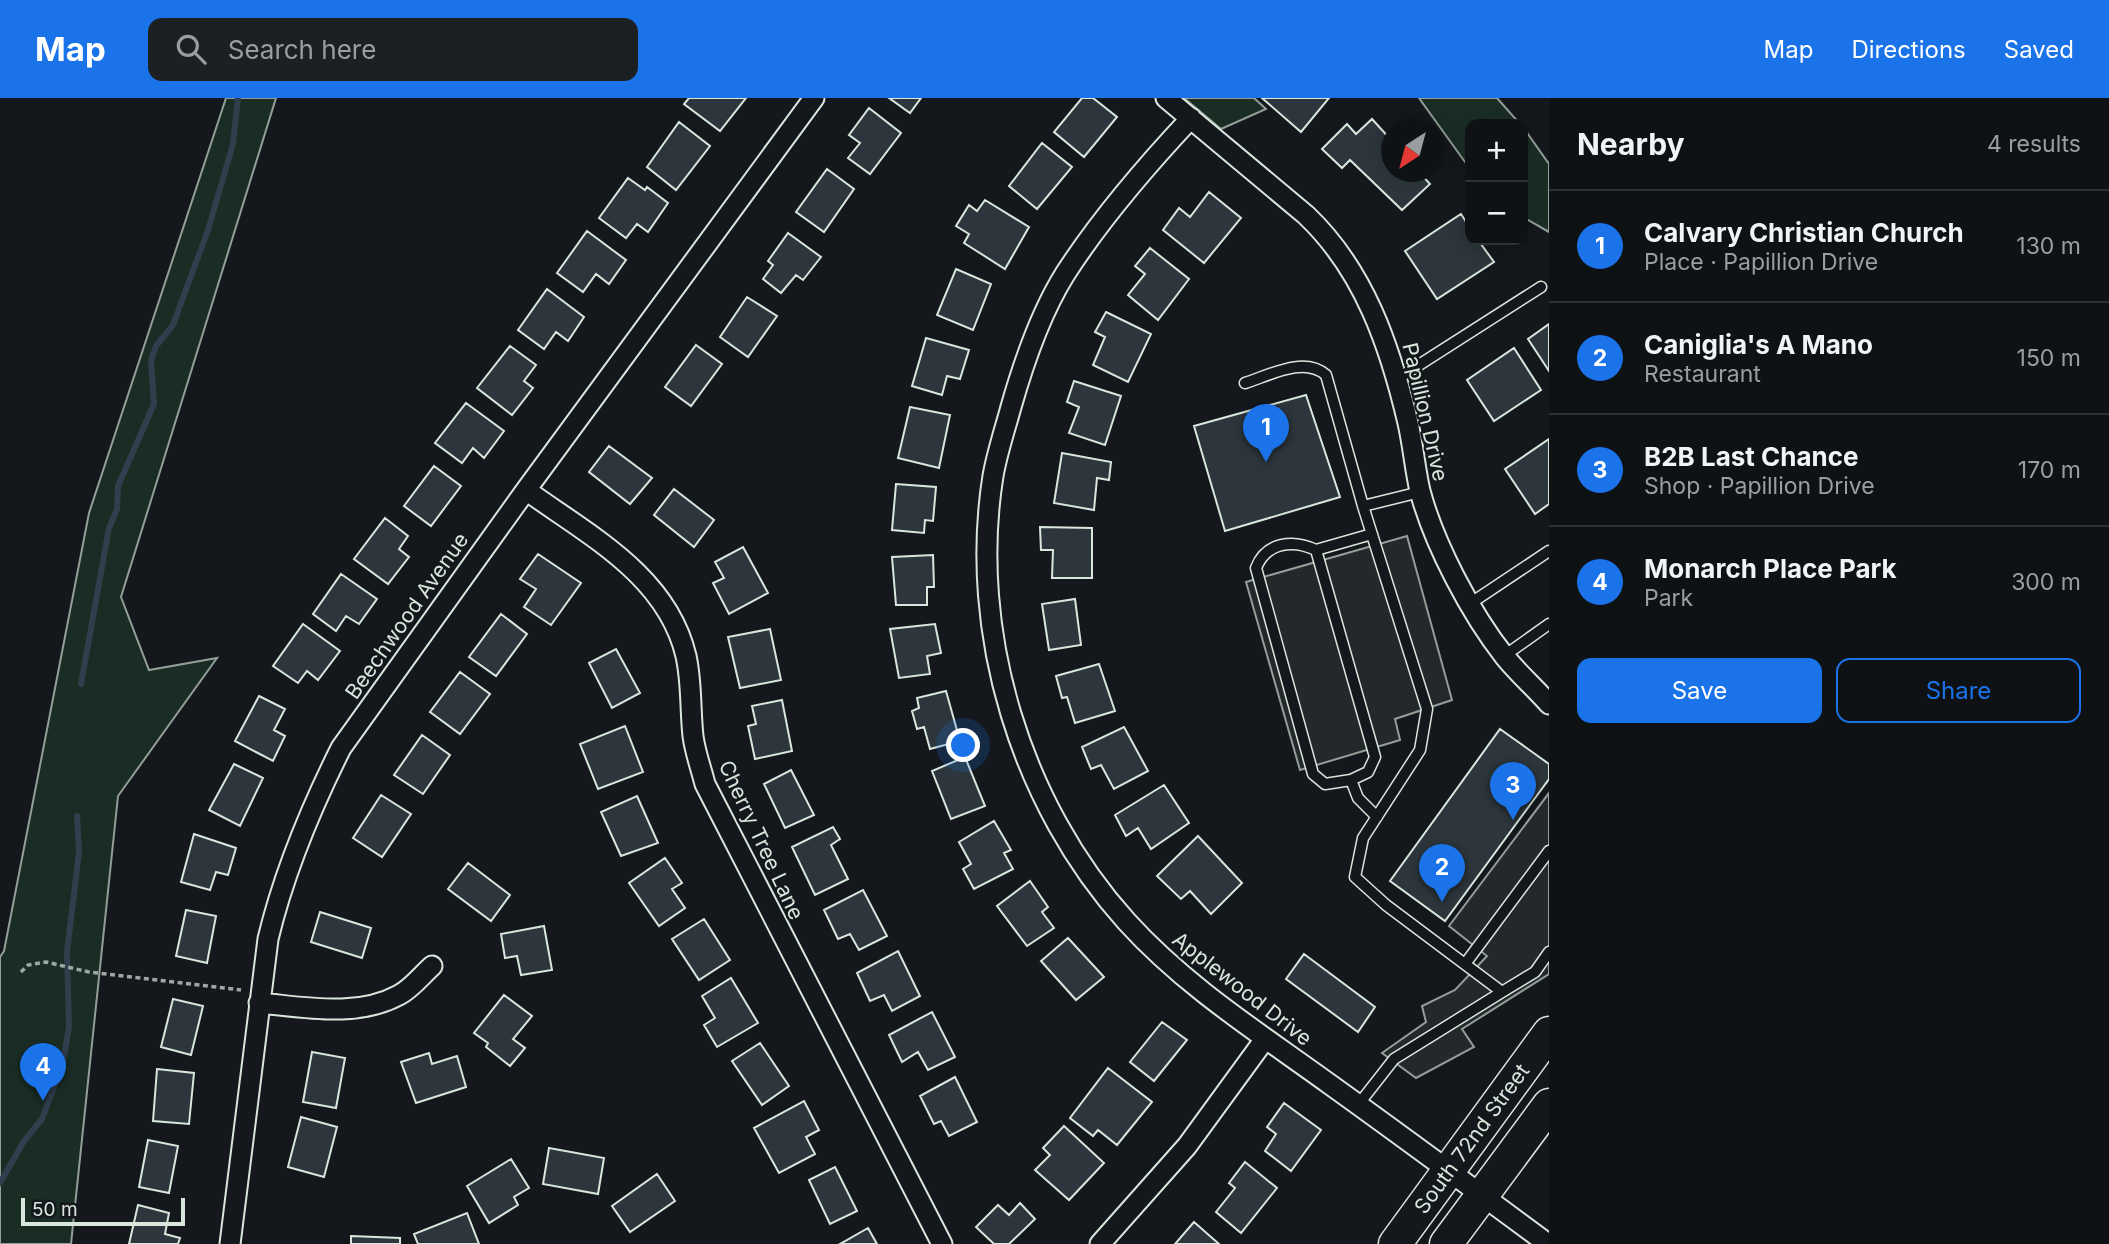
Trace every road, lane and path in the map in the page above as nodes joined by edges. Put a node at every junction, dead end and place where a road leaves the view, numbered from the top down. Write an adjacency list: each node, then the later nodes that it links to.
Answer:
1 (814, 98): 7 (street, Beechwood Avenue)
2 (1166, 98): 3 (street, Papillion Drive)
3 (1191, 118): 5 (street, Papillion Drive); 27 (street, Applewood Drive)
4 (1541, 287): 5 (lane)
5 (1397, 379): 8 (street, Papillion Drive)
6 (1245, 383): 9 (lane)
7 (526, 490): 25 (street, Beechwood Avenue); 33 (street, Cherry Tree Lane)
8 (1420, 492): 9 (lane); 13 (street, Papillion Drive)
9 (1363, 506): 10 (lane)
10 (1371, 534): 11 (lane); 18 (lane)
11 (1316, 550): 17 (lane); 17 (lane)
12 (1549, 551): 13 (lane)
13 (1471, 603): 15 (street, Papillion Drive)
14 (1549, 624): 15 (lane)
15 (1504, 656): 16 (street, Papillion Drive)
16 (1549, 704)
17 (1351, 780): 18 (lane)
18 (1377, 817): 21 (lane)
19 (1549, 851): 21 (lane)
20 (1549, 952): 24 (lane)
21 (1465, 964): 24 (lane)
22 (432, 966): 25 (street)
23 (21, 972): 25 (path)
24 (1502, 992): 28 (lane)
25 (260, 998): 32 (street, Beechwood Avenue)
26 (1549, 1033): 30 (main road, South 72nd Street)
27 (1265, 1039): 28 (street, Applewood Drive); 34 (street)
28 (1358, 1105): 30 (street, Applewood Drive)
29 (1549, 1105): 31 (main road, South 72nd Street)
30 (1449, 1171): 31 (street, Applewood Drive); 35 (main road, South 72nd Street)
31 (1482, 1195): 36 (main road, South 72nd Street); 37 (street, Applewood Drive)
32 (230, 1244)
33 (942, 1244)
34 (1100, 1244)
35 (1395, 1244)
36 (1446, 1244)
37 (1548, 1244)

